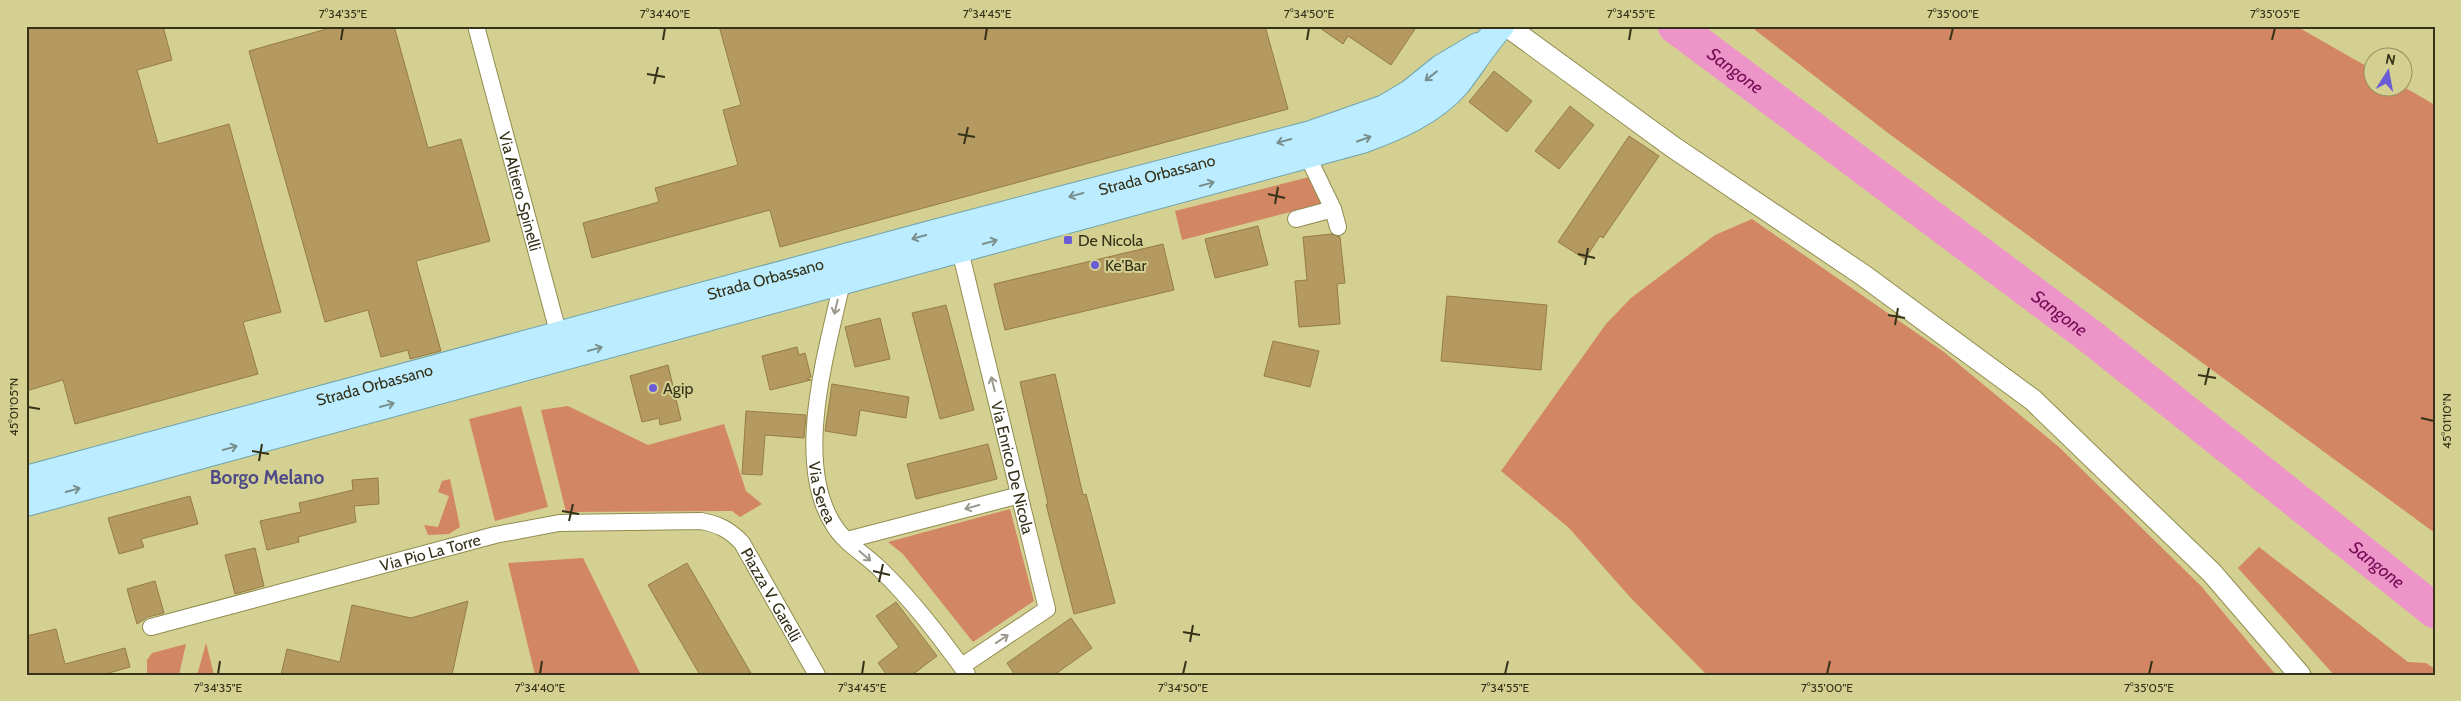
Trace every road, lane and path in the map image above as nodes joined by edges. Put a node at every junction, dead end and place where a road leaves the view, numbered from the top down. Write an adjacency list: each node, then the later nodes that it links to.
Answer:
1 (476, 26): 9 (street, Via Altiero Spinelli)
2 (1499, 31): 3 (main road, Strada Orbassano, one-way to 2); 7 (main road, Strada Orbassano, one-way to 7); 18 (street)
3 (1308, 157): 4 (street); 7 (main road, Strada Orbassano, one-way to 3)
4 (1333, 209): 5 (street); 6 (street)
5 (1296, 219)
6 (1338, 227)
7 (958, 239): 8 (main road, Strada Orbassano); 11 (street, Via Enrico De Nicola, one-way to 7)
8 (839, 271): 9 (main road, Strada Orbassano); 14 (street, Via Serea, one-way to 14)
9 (562, 346): 10 (main road, Strada Orbassano); 12 (main road, Strada Orbassano, one-way to 9)
10 (26, 479)
11 (1020, 495): 14 (street, one-way to 14); 16 (street, Via Enrico De Nicola, one-way to 11)
12 (26, 503)
13 (716, 524): 15 (street, Via Pio La Torre); 17 (street, Piazza V. Garelli)
14 (848, 540): 16 (street, Via Serea, one-way to 16)
15 (151, 627)
16 (965, 670)
17 (817, 675)
18 (2300, 675)

